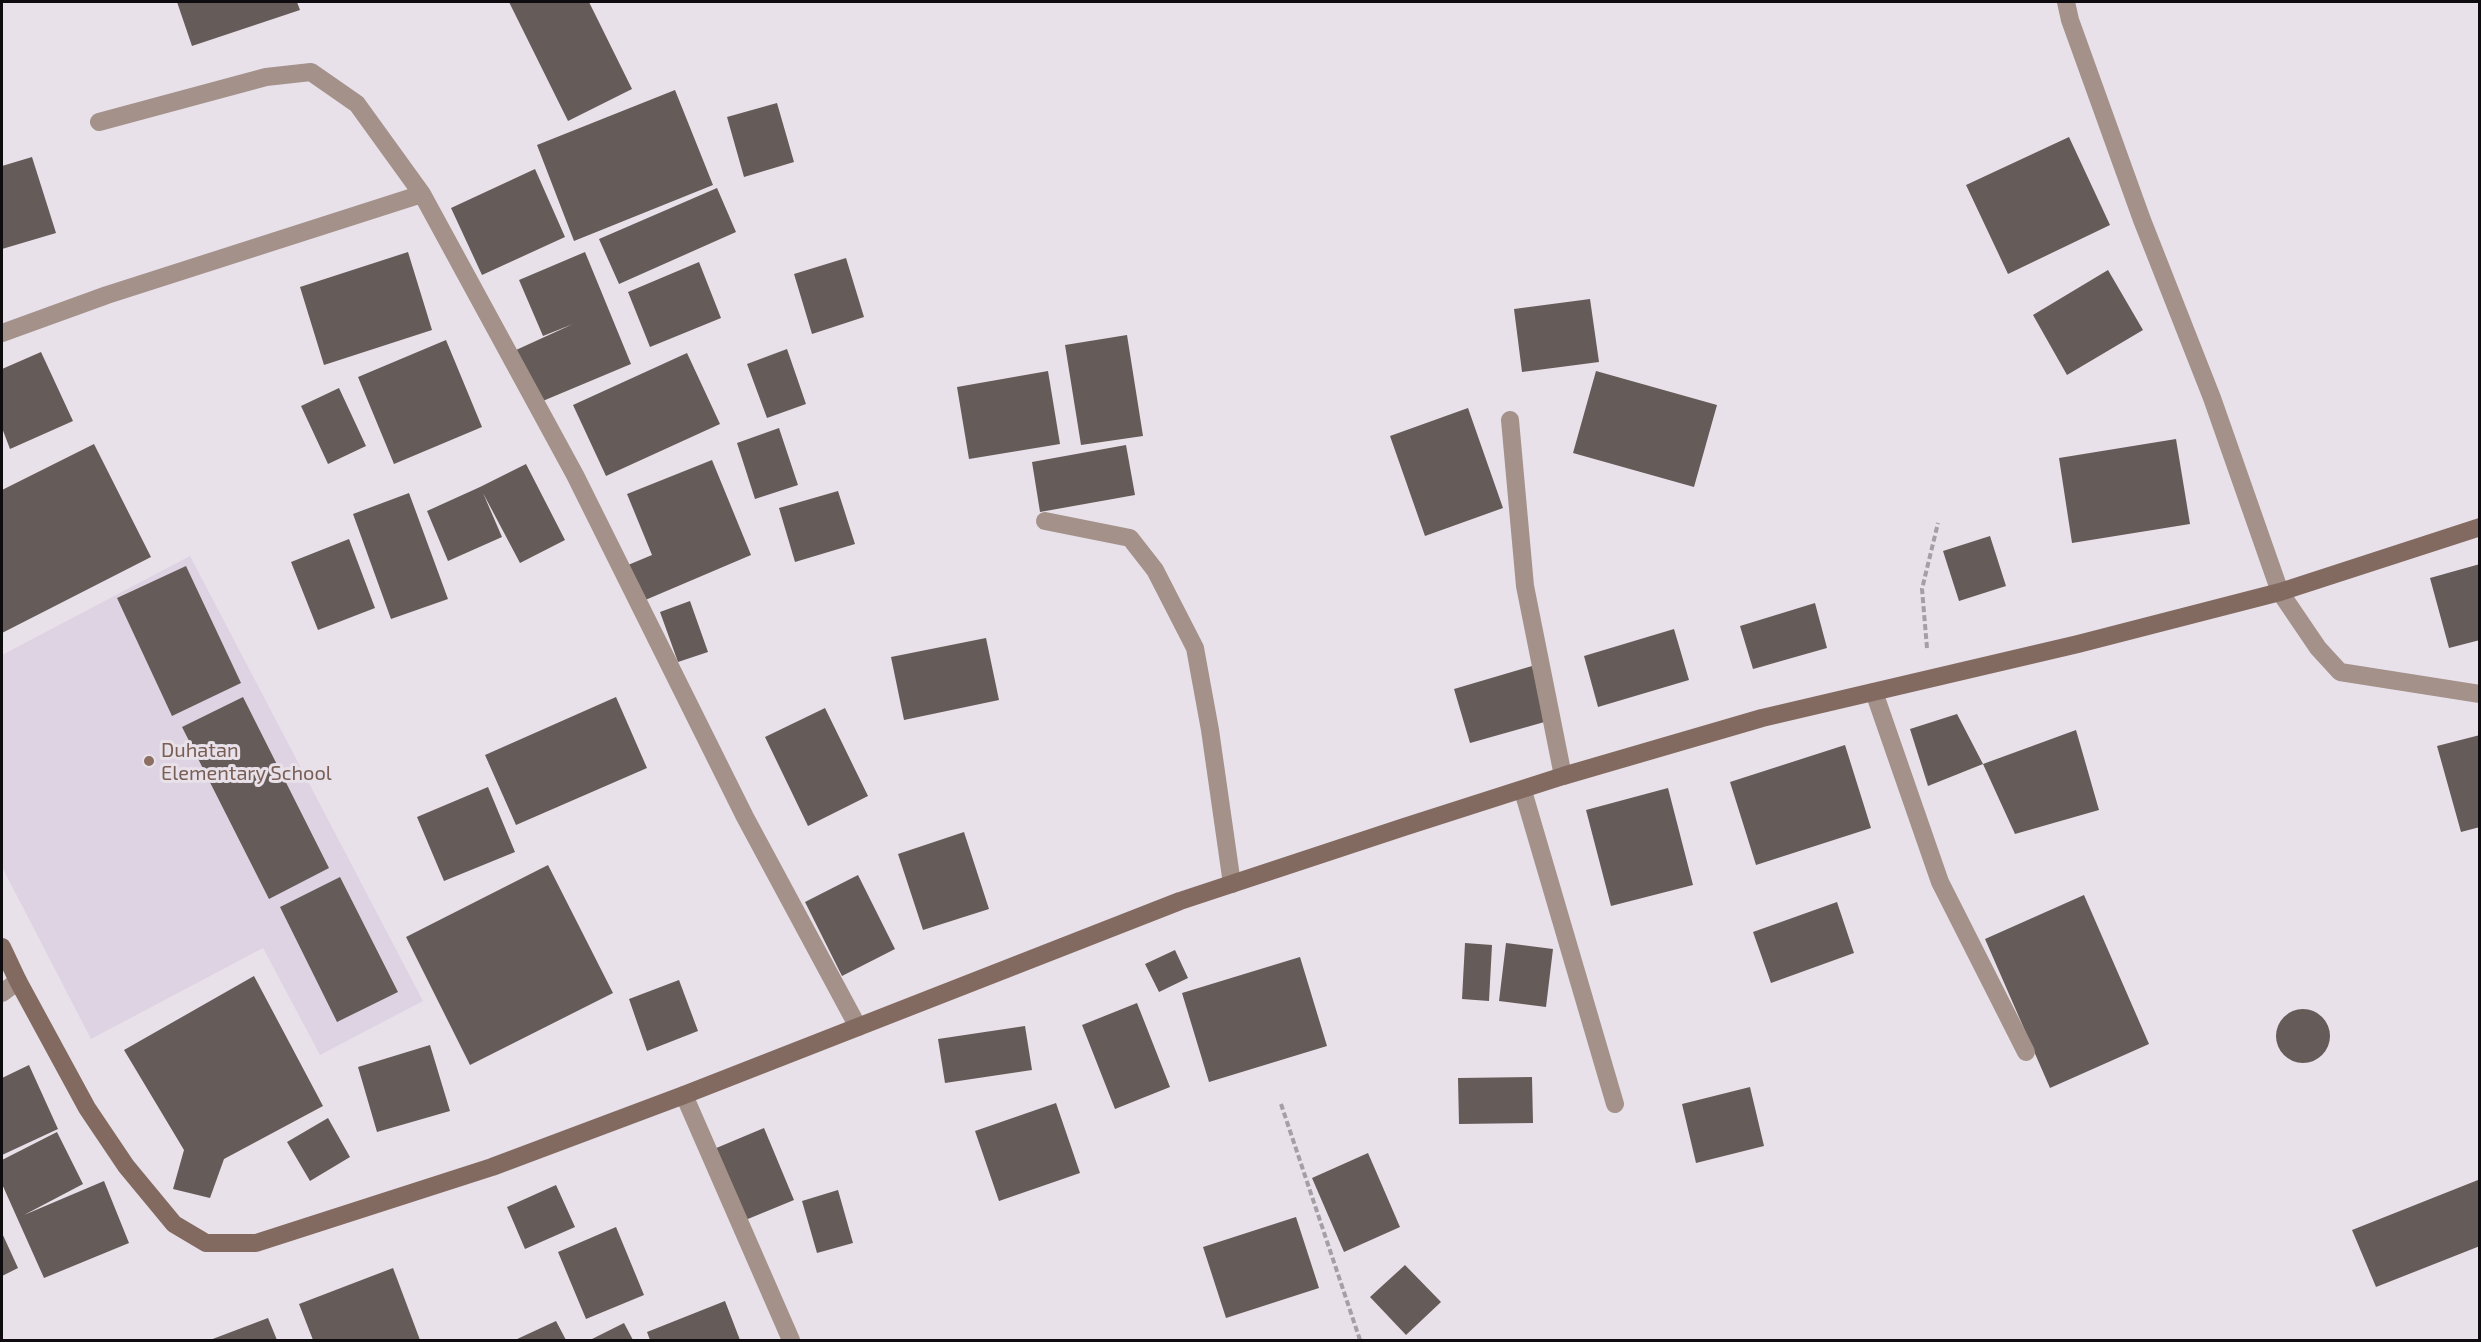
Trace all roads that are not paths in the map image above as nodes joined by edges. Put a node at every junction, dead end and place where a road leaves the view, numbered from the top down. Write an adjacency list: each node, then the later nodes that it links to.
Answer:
1 (2066, 2): 8 (street)
2 (99, 122): 3 (street)
3 (422, 194): 4 (street); 17 (street)
4 (2, 333)
5 (1510, 420): 11 (street)
6 (1045, 521): 13 (street)
7 (2480, 527): 8 (street)
8 (2280, 592): 9 (street); 10 (street)
9 (1874, 692): 11 (street); 18 (street)
10 (2480, 694)
11 (1563, 776): 12 (street)
12 (1523, 791): 13 (street); 20 (street)
13 (1232, 884): 17 (street)
14 (2, 947): 15 (street)
15 (18, 981): 16 (street); 19 (street)
16 (2, 993)
17 (858, 1027): 19 (street)
18 (2026, 1052)
19 (684, 1095): 21 (street)
20 (1615, 1104)
21 (791, 1341)

